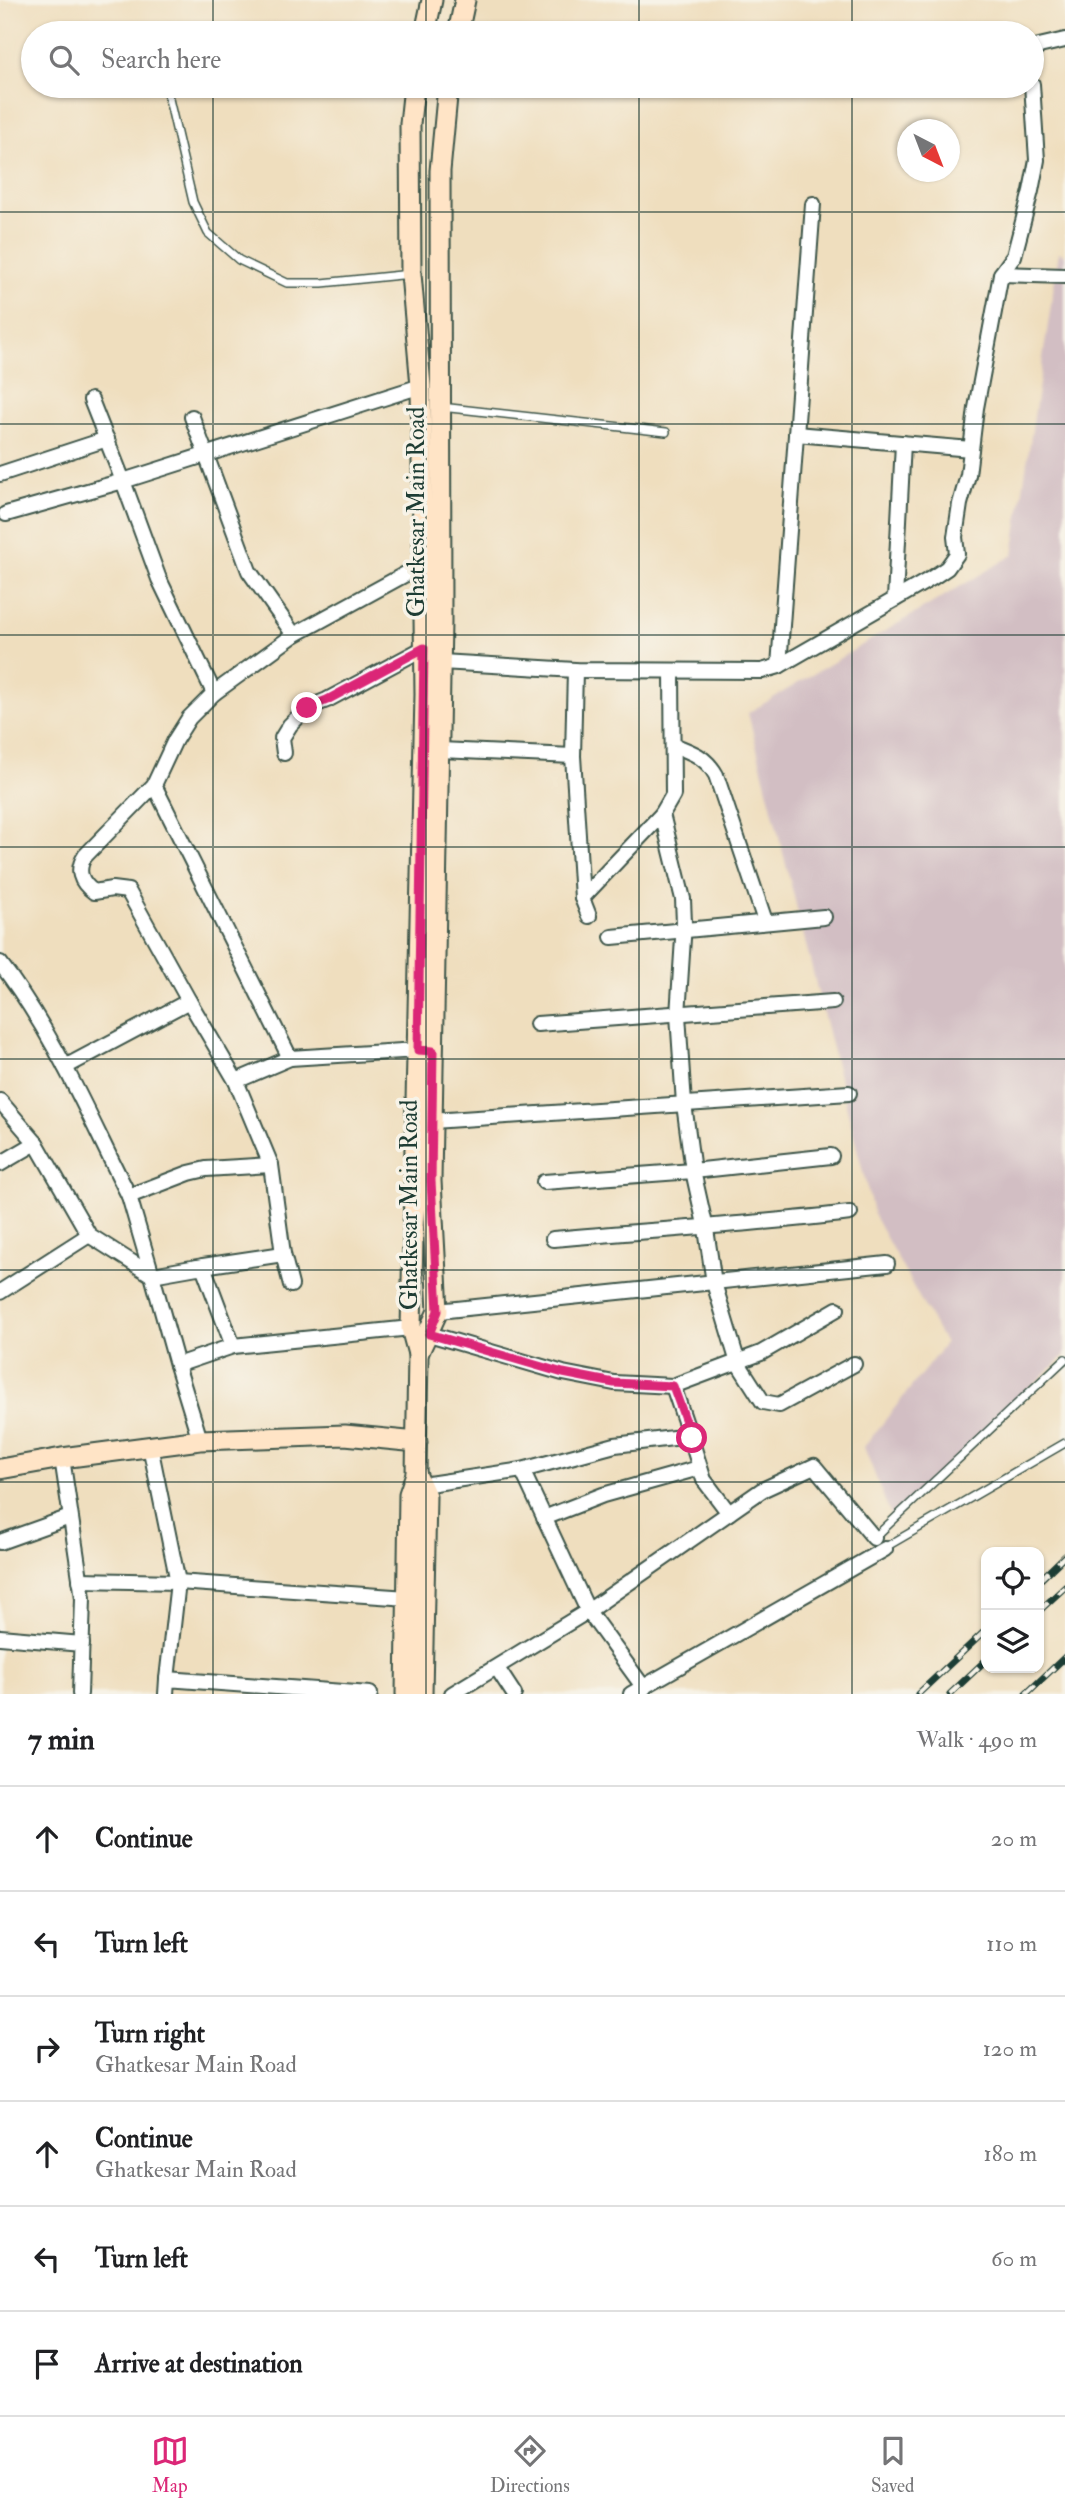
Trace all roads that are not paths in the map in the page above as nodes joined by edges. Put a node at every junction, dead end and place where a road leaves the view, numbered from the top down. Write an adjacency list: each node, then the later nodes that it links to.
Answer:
1 (432, 0): 3 (main road)
2 (465, 0): 4 (main road)
3 (428, 21)
4 (461, 21)
5 (1065, 40): 6 (street)
6 (1044, 45)
7 (169, 98): 12 (lane)
8 (413, 98): 12 (main road, Ghatkesar Main Road)
9 (447, 98): 15 (main road, Ghatkesar Main Road)
10 (1033, 98): 13 (street)
11 (813, 204): 20 (street)
12 (411, 274): 15 (main road, Ghatkesar Main Road)
13 (1000, 274): 14 (street); 23 (street)
14 (1065, 276)
15 (430, 386): 17 (main road, Ghatkesar Main Road); 24 (street); 28 (main road, Ghatkesar Main Road)
16 (91, 400): 21 (street)
17 (440, 407): 19 (lane); 32 (main road, Ghatkesar Main Road)
18 (192, 417): 24 (street)
19 (666, 432)
20 (796, 434): 22 (street); 33 (street)
21 (107, 439): 25 (street); 26 (street)
22 (903, 443): 23 (street); 29 (street)
23 (971, 449): 29 (street)
24 (207, 455): 26 (street); 30 (street)
25 (0, 474)
26 (123, 481): 27 (street); 36 (street)
27 (6, 514)
28 (424, 564): 30 (street); 31 (main road, Ghatkesar Main Road)
29 (895, 599): 33 (street)
30 (294, 635): 36 (street)
31 (424, 648): 39 (street); 54 (main road, Ghatkesar Main Road)
32 (441, 662): 34 (street); 38 (main road, Ghatkesar Main Road)
33 (779, 666): 35 (street)
34 (575, 670): 35 (street); 40 (street)
35 (672, 671): 37 (street)
36 (214, 693): 41 (street)
37 (673, 745): 42 (street); 46 (street)
38 (440, 750): 40 (street); 54 (main road, Ghatkesar Main Road)
39 (284, 753)
40 (573, 757): 43 (street)
41 (154, 785): 50 (street); 55 (street)
42 (662, 814): 43 (street); 47 (street)
43 (582, 898): 44 (street)
44 (589, 916)
45 (824, 917): 46 (street)
46 (765, 921): 47 (street)
47 (683, 928): 48 (street); 52 (street)
48 (612, 937)
49 (0, 962): 56 (street)
50 (188, 1001): 56 (street); 57 (street)
51 (833, 1002): 52 (street)
52 (678, 1015): 53 (street); 60 (street)
53 (537, 1024)
54 (426, 1051): 55 (street); 61 (main road, Ghatkesar Main Road); 82 (main road, Ghatkesar Main Road)
55 (290, 1058): 57 (street)
56 (65, 1067): 68 (street)
57 (236, 1081): 65 (street)
58 (849, 1093): 60 (street)
59 (0, 1101): 62 (street)
60 (684, 1104): 61 (street); 66 (street)
61 (432, 1121): 81 (main road, Ghatkesar Main Road)
62 (36, 1143): 64 (street); 71 (street)
63 (831, 1156): 66 (street)
64 (0, 1164)
65 (271, 1165): 68 (street); 73 (street)
66 (693, 1171): 67 (street); 70 (street)
67 (544, 1182)
68 (129, 1196): 76 (street)
69 (850, 1213): 70 (street)
70 (706, 1228): 72 (street); 77 (street)
71 (89, 1236): 76 (street); 79 (street)
72 (553, 1239)
73 (282, 1254): 75 (street); 78 (street)
74 (887, 1264): 77 (street)
75 (203, 1265): 76 (street); 83 (street)
76 (152, 1275): 87 (street)
77 (714, 1283): 81 (street); 85 (street)
78 (291, 1285)
79 (0, 1292)
80 (837, 1309): 85 (street)
81 (438, 1311): 82 (main road, Ghatkesar Main Road)
82 (420, 1331): 83 (street); 88 (street); 91 (main road, Ghatkesar Main Road)
83 (233, 1346): 87 (street)
84 (1065, 1359): 102 (lane)
85 (738, 1363): 86 (street); 88 (street)
86 (853, 1364)
87 (177, 1365): 90 (street)
88 (673, 1386): 89 (street)
89 (690, 1436): 95 (street); 97 (street)
90 (200, 1440): 91 (main road); 93 (main road)
91 (417, 1442): 98 (main road, Ghatkesar Main Road)
92 (1065, 1443): 104 (lane)
93 (150, 1446): 94 (main road); 106 (street)
94 (62, 1458): 96 (main road); 100 (street)
95 (699, 1468): 99 (street); 101 (street)
96 (0, 1469)
97 (522, 1470): 98 (street); 101 (street)
98 (419, 1479): 107 (main road, Ghatkesar Main Road); 118 (main road, Ghatkesar Main Road)
99 (729, 1513): 102 (street); 108 (street)
100 (70, 1517): 103 (street); 105 (street)
101 (544, 1518): 108 (street)
102 (874, 1538): 104 (lane)
103 (0, 1542)
104 (885, 1549): 114 (street)
105 (80, 1580): 106 (street); 110 (street)
106 (178, 1582): 107 (street); 112 (street)
107 (408, 1598): 117 (main road, Ghatkesar Main Road)
108 (589, 1612): 111 (street); 114 (street)
109 (0, 1637): 110 (street)
110 (82, 1644): 115 (street)
111 (497, 1668): 119 (street); 120 (street)
112 (167, 1687): 113 (street)
113 (248, 1690): 116 (street)
114 (637, 1691)
115 (80, 1694)
116 (370, 1694)
117 (406, 1694)
118 (422, 1694)
119 (452, 1694)
120 (514, 1694)

